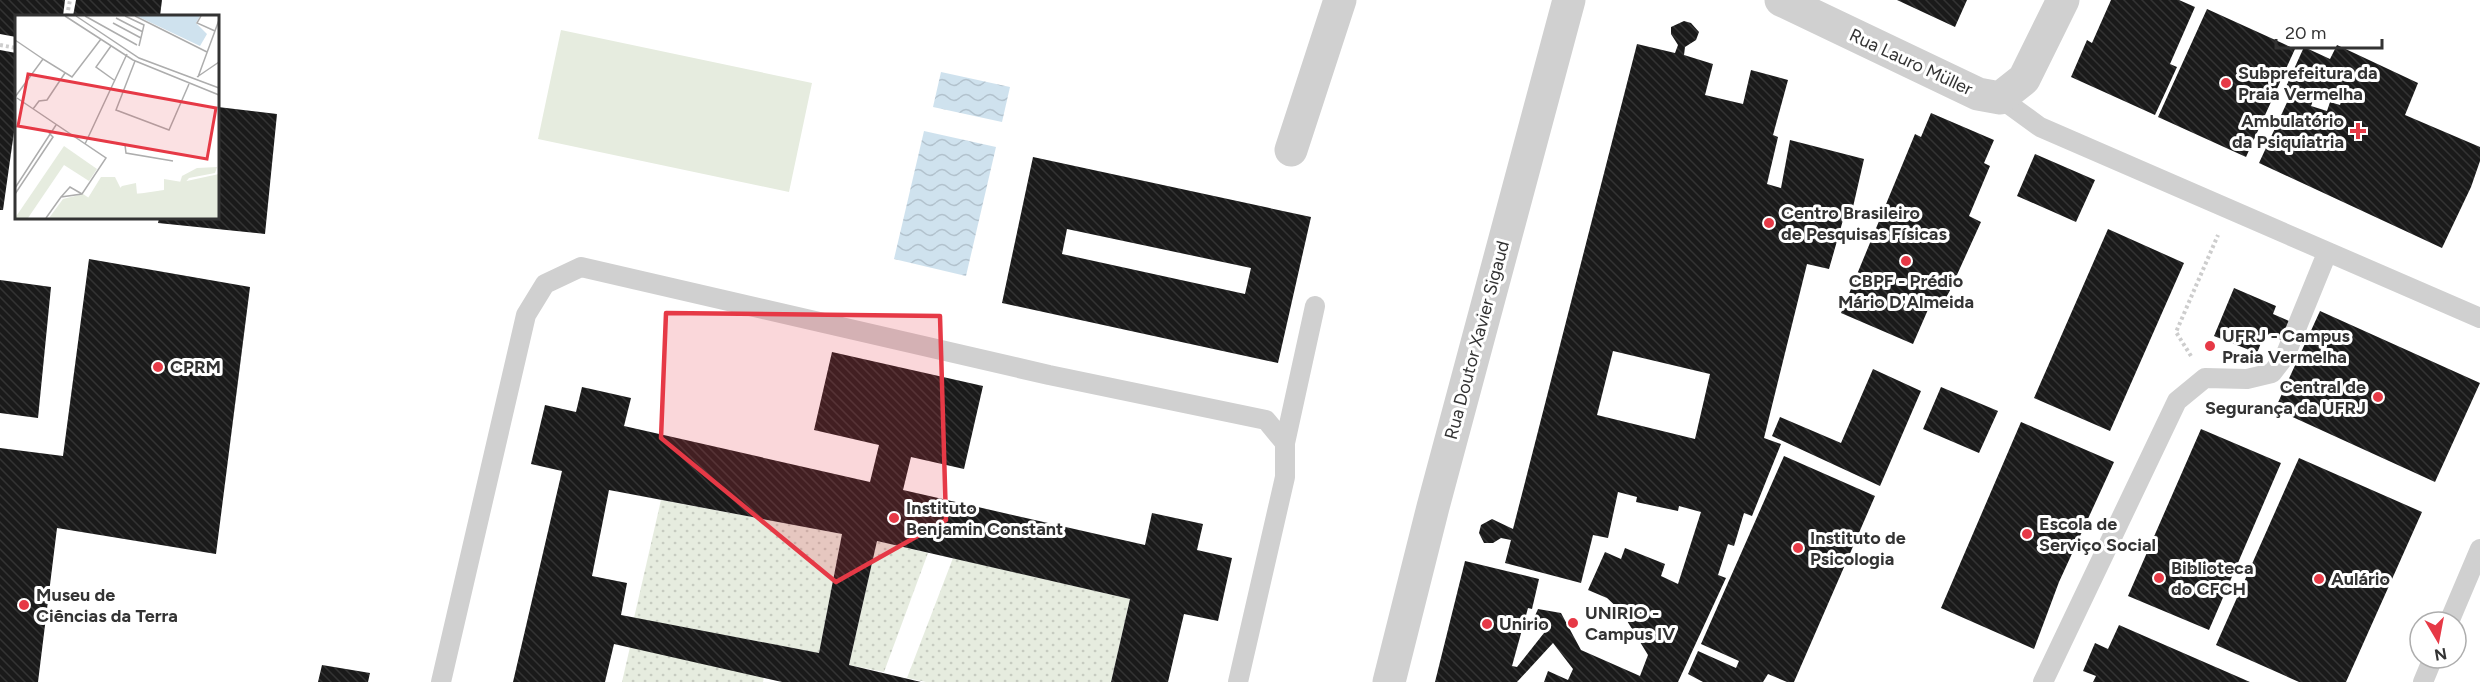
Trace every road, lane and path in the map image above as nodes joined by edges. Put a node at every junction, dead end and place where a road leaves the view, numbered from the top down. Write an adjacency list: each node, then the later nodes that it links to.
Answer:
1 (70, 0): 6 (path)
2 (1340, 0): 10 (street)
3 (1569, 0): 21 (street, Rua Doutor Xavier Sigaud)
4 (1781, 0): 9 (street, Rua Lauro Müller)
5 (2063, 0): 9 (street)
6 (67, 15)
7 (0, 45): 8 (path)
8 (15, 48)
9 (2000, 98): 11 (lane)
10 (1291, 150)
11 (2230, 210): 12 (lane); 15 (path)
12 (2327, 253): 14 (lane); 15 (lane)
13 (1315, 306): 16 (lane)
14 (2480, 318)
15 (2205, 378): 22 (lane)
16 (1285, 443): 19 (lane); 20 (lane)
17 (2480, 549): 18 (lane)
18 (2454, 610)
19 (441, 682)
20 (1238, 682)
21 (1389, 682)
22 (2043, 682)

